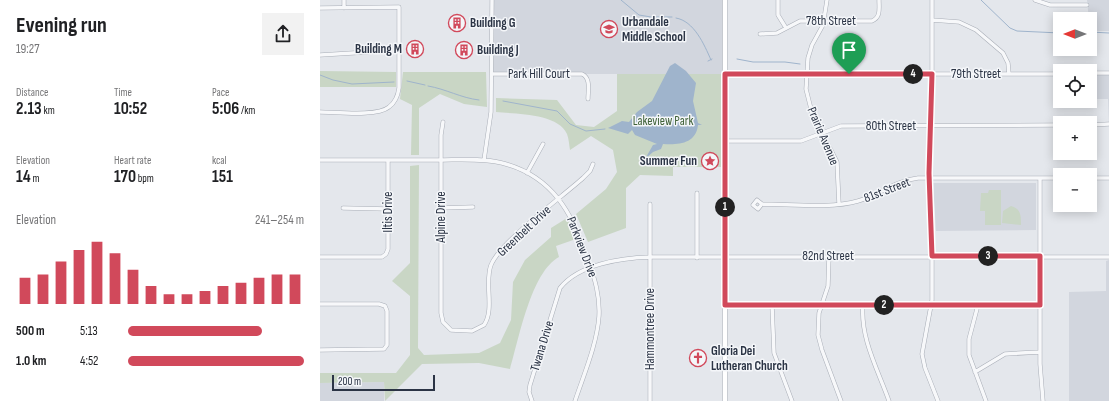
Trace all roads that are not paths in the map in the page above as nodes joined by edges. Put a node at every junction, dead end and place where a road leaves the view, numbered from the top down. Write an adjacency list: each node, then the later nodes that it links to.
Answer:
1 (344, 0): 13 (street)
2 (492, 0): 20 (street)
3 (725, 0): 21 (street)
4 (778, 0): 16 (street)
5 (827, 0): 15 (street, Prairie Avenue)
6 (879, 0): 15 (street, 78th Street)
7 (932, 0): 14 (street)
8 (1035, 0): 10 (street)
9 (1062, 0): 10 (street)
10 (1062, 5): 11 (street)
11 (1087, 5)
12 (320, 8): 13 (street)
13 (344, 8): 29 (street)
14 (932, 20): 23 (street); 24 (street)
15 (824, 21): 16 (street, 78th Street); 22 (street, Prairie Avenue)
16 (786, 28): 17 (street, 78th Street)
17 (760, 34)
18 (369, 52): 19 (street)
19 (320, 55)
20 (492, 74): 28 (street, Park Hill Court); 41 (street)
21 (725, 74): 22 (street, 79th Street); 36 (street)
22 (807, 74): 23 (street, 79th Street); 35 (street, Prairie Avenue)
23 (932, 74): 24 (street, 79th Street); 34 (street)
24 (1009, 74): 25 (street, 79th Street)
25 (1053, 74)
26 (1097, 74): 27 (street)
27 (1109, 74)
28 (588, 99)
29 (320, 112)
30 (443, 122): 40 (street, Alpine Drive)
31 (1109, 124): 33 (street)
32 (1053, 125): 34 (street, 80th Street)
33 (1097, 125)
34 (930, 126): 35 (street, 80th Street); 44 (street)
35 (822, 133): 36 (street, 80th Street); 53 (street, Prairie Avenue)
36 (725, 141): 65 (street)
37 (543, 144): 43 (street)
38 (320, 160): 39 (street, Parkview Drive)
39 (388, 160): 40 (street, Parkview Drive); 57 (street, Iltis Drive)
40 (441, 160): 41 (street, Parkview Drive); 55 (street, Alpine Drive)
41 (484, 160): 43 (street, Parkview Drive)
42 (593, 164): 50 (street, Greenbelt Drive)
43 (527, 173): 50 (street, Parkview Drive)
44 (929, 178): 45 (street, 81st Street); 53 (street, 81st Street); 59 (street)
45 (1040, 178): 46 (street, 81st Street); 60 (street)
46 (1053, 178)
47 (1097, 178): 48 (street)
48 (1109, 178)
49 (697, 193): 64 (street)
50 (559, 199): 66 (street, Parkview Drive); 76 (street, Greenbelt Drive)
51 (650, 204): 62 (street, Hammontree Drive)
52 (762, 204): 53 (street, 81st Street)
53 (839, 204)
54 (343, 208): 57 (street)
55 (441, 208): 56 (street); 76 (street, Alpine Drive)
56 (473, 208)
57 (388, 209): 61 (street, Iltis Drive)
58 (829, 256): 59 (street, 82nd Street); 65 (street, 82nd Street); 71 (street)
59 (932, 256): 60 (street, 82nd Street); 73 (street)
60 (1040, 256): 63 (street, 82nd Street); 75 (street)
61 (320, 257)
62 (650, 257): 64 (street, 82nd Street); 66 (street, 82nd Street); 82 (street, Hammontree Drive)
63 (1109, 257)
64 (696, 258): 65 (street, 82nd Street)
65 (725, 258): 69 (street)
66 (591, 268): 67 (street, 82nd Street); 81 (street, Parkview Drive)
67 (558, 292): 80 (street, Twana Drive)
68 (320, 304): 77 (street)
69 (725, 305): 70 (street); 83 (street)
70 (772, 305): 71 (street); 84 (street)
71 (821, 305): 72 (street); 85 (street)
72 (863, 305): 73 (street); 86 (street)
73 (932, 305): 74 (street); 87 (street)
74 (978, 305): 75 (street); 79 (street)
75 (1040, 305): 78 (street)
76 (441, 313)
77 (320, 350)
78 (1040, 352): 79 (street); 89 (street)
79 (975, 372): 88 (street)
80 (532, 401)
81 (575, 401)
82 (650, 401)
83 (725, 401)
84 (792, 401)
85 (841, 401)
86 (889, 401)
87 (938, 401)
88 (986, 401)
89 (1044, 401)

